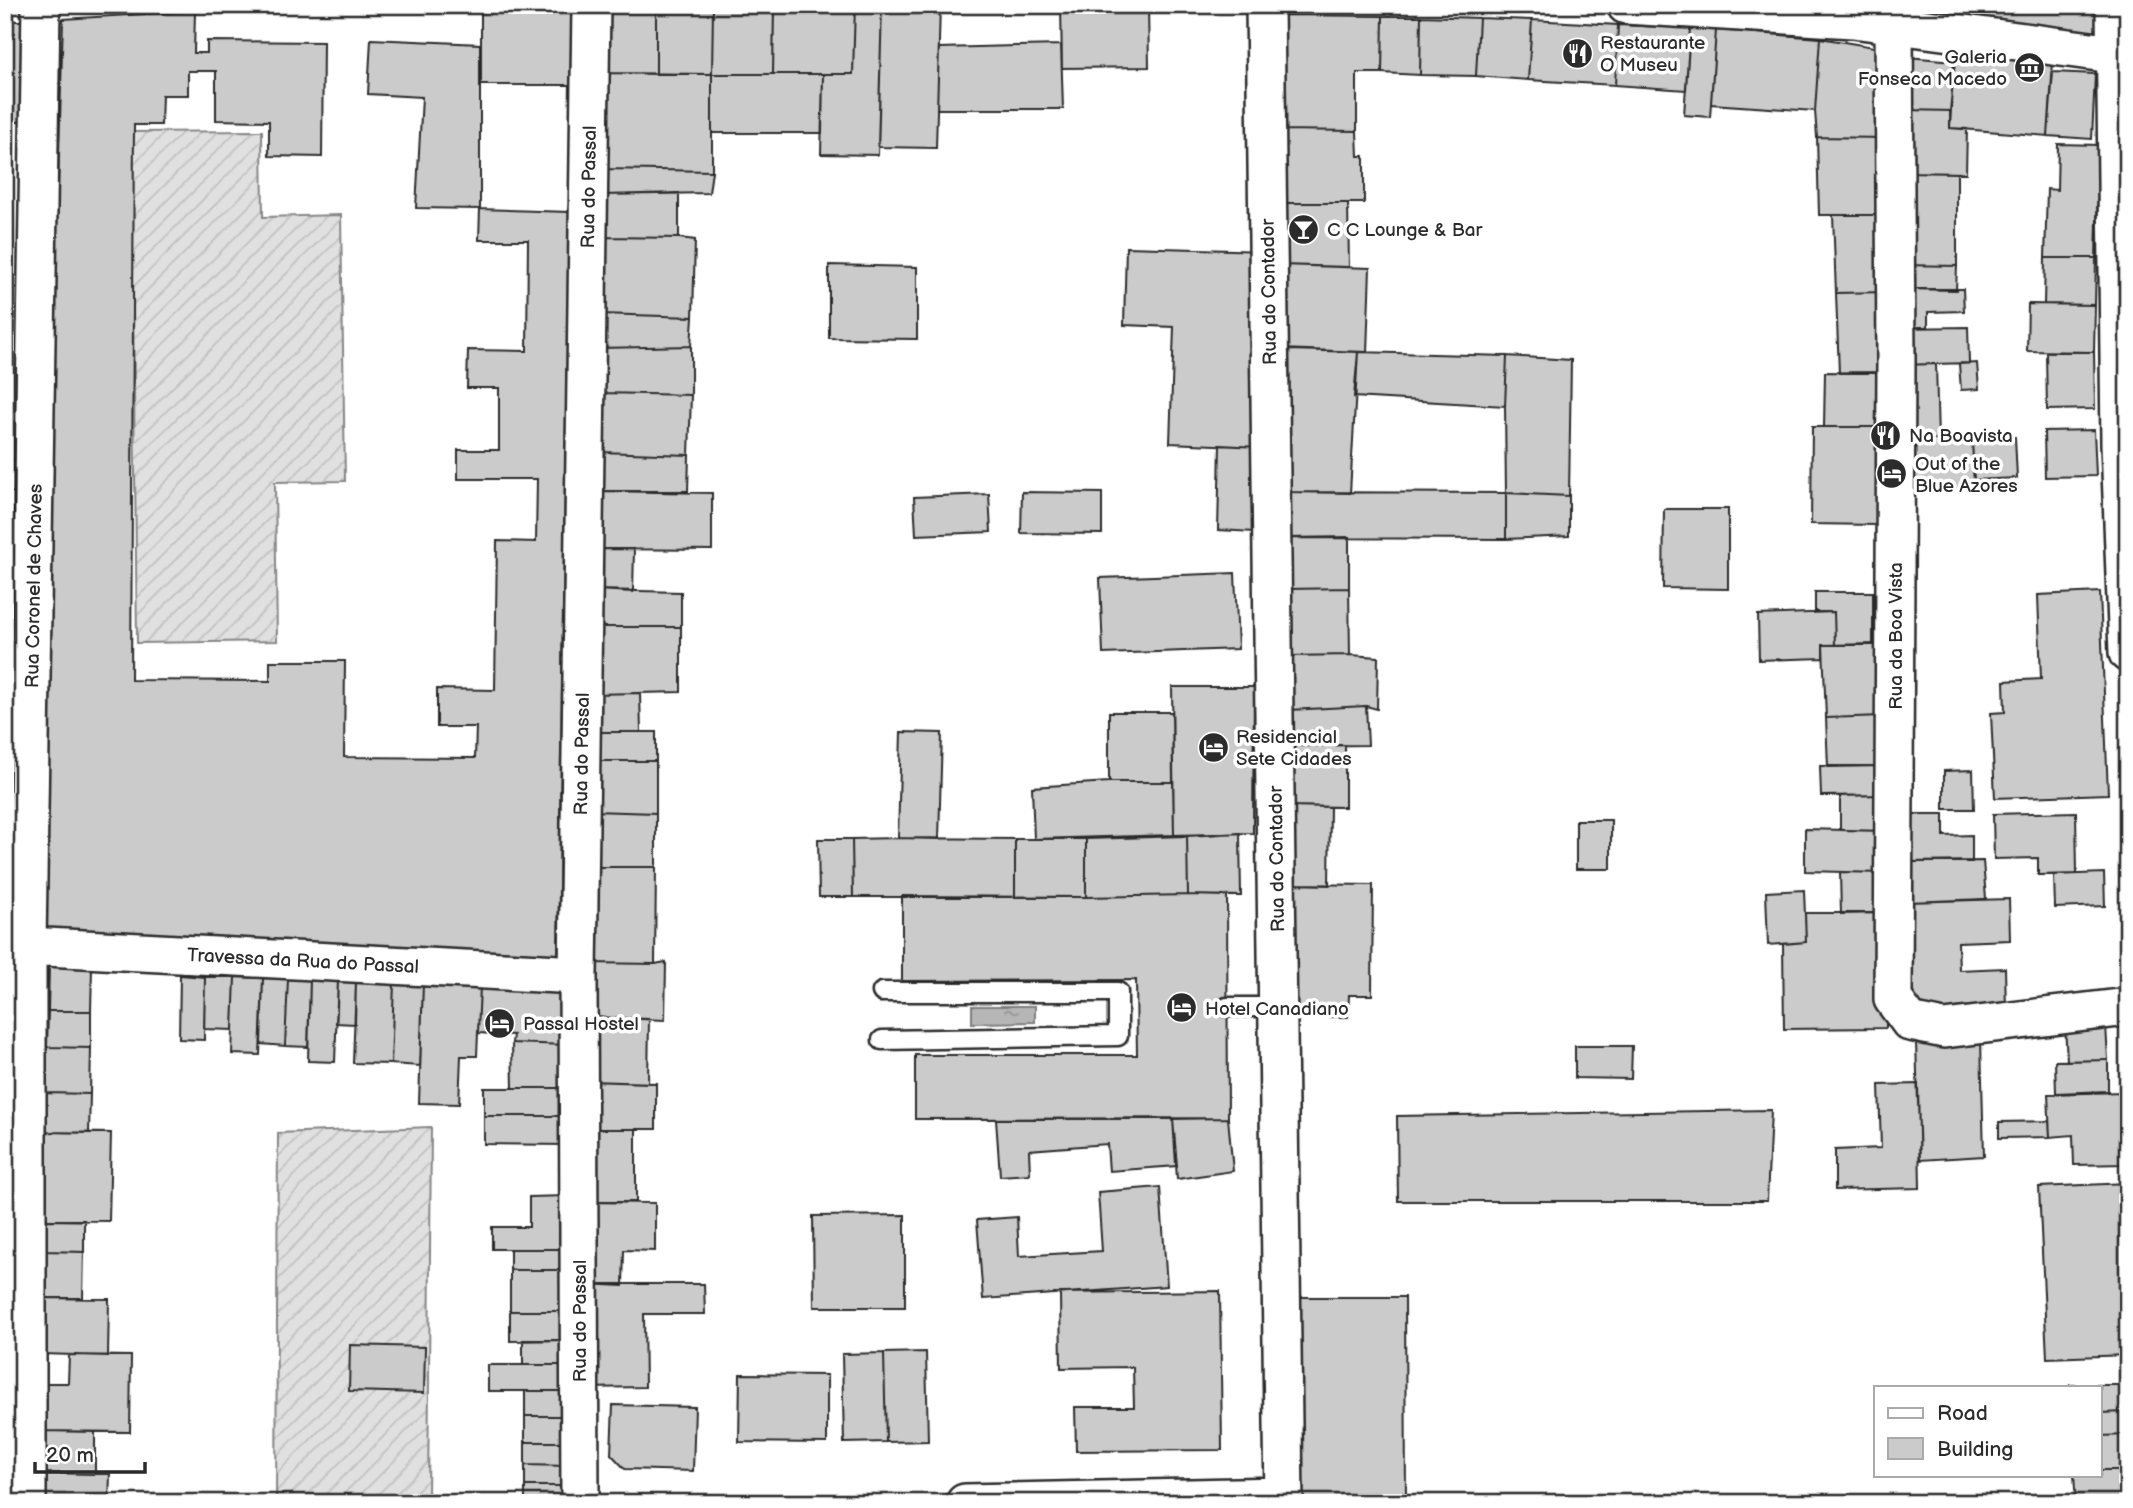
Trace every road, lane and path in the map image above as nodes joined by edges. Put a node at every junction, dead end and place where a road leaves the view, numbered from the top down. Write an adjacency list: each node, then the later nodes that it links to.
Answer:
1 (41, 5): 10 (street, Rua Coronel de Chaves)
2 (591, 5): 11 (street, Rua do Passal)
3 (1265, 5): 14 (street, Rua do Contador)
4 (1626, 5): 6 (street)
5 (2115, 5): 8 (street)
6 (1853, 12): 7 (street)
7 (1894, 24): 8 (street); 15 (street, Rua da Boa Vista)
8 (2122, 55): 9 (street)
9 (2128, 653)
10 (27, 946): 11 (street, Travessa da Rua do Passal); 20 (street, Rua Coronel de Chaves)
11 (578, 975): 21 (street, Rua do Passal)
12 (882, 992): 16 (lane)
13 (1227, 1007): 14 (lane)
14 (1278, 1007): 19 (street, Rua do Contador)
15 (2128, 1007)
16 (1118, 1009): 17 (lane); 18 (lane)
17 (1137, 1009)
18 (882, 1040)
19 (1283, 1499): 22 (street)
20 (27, 1503)
21 (580, 1503)
22 (965, 1503)

